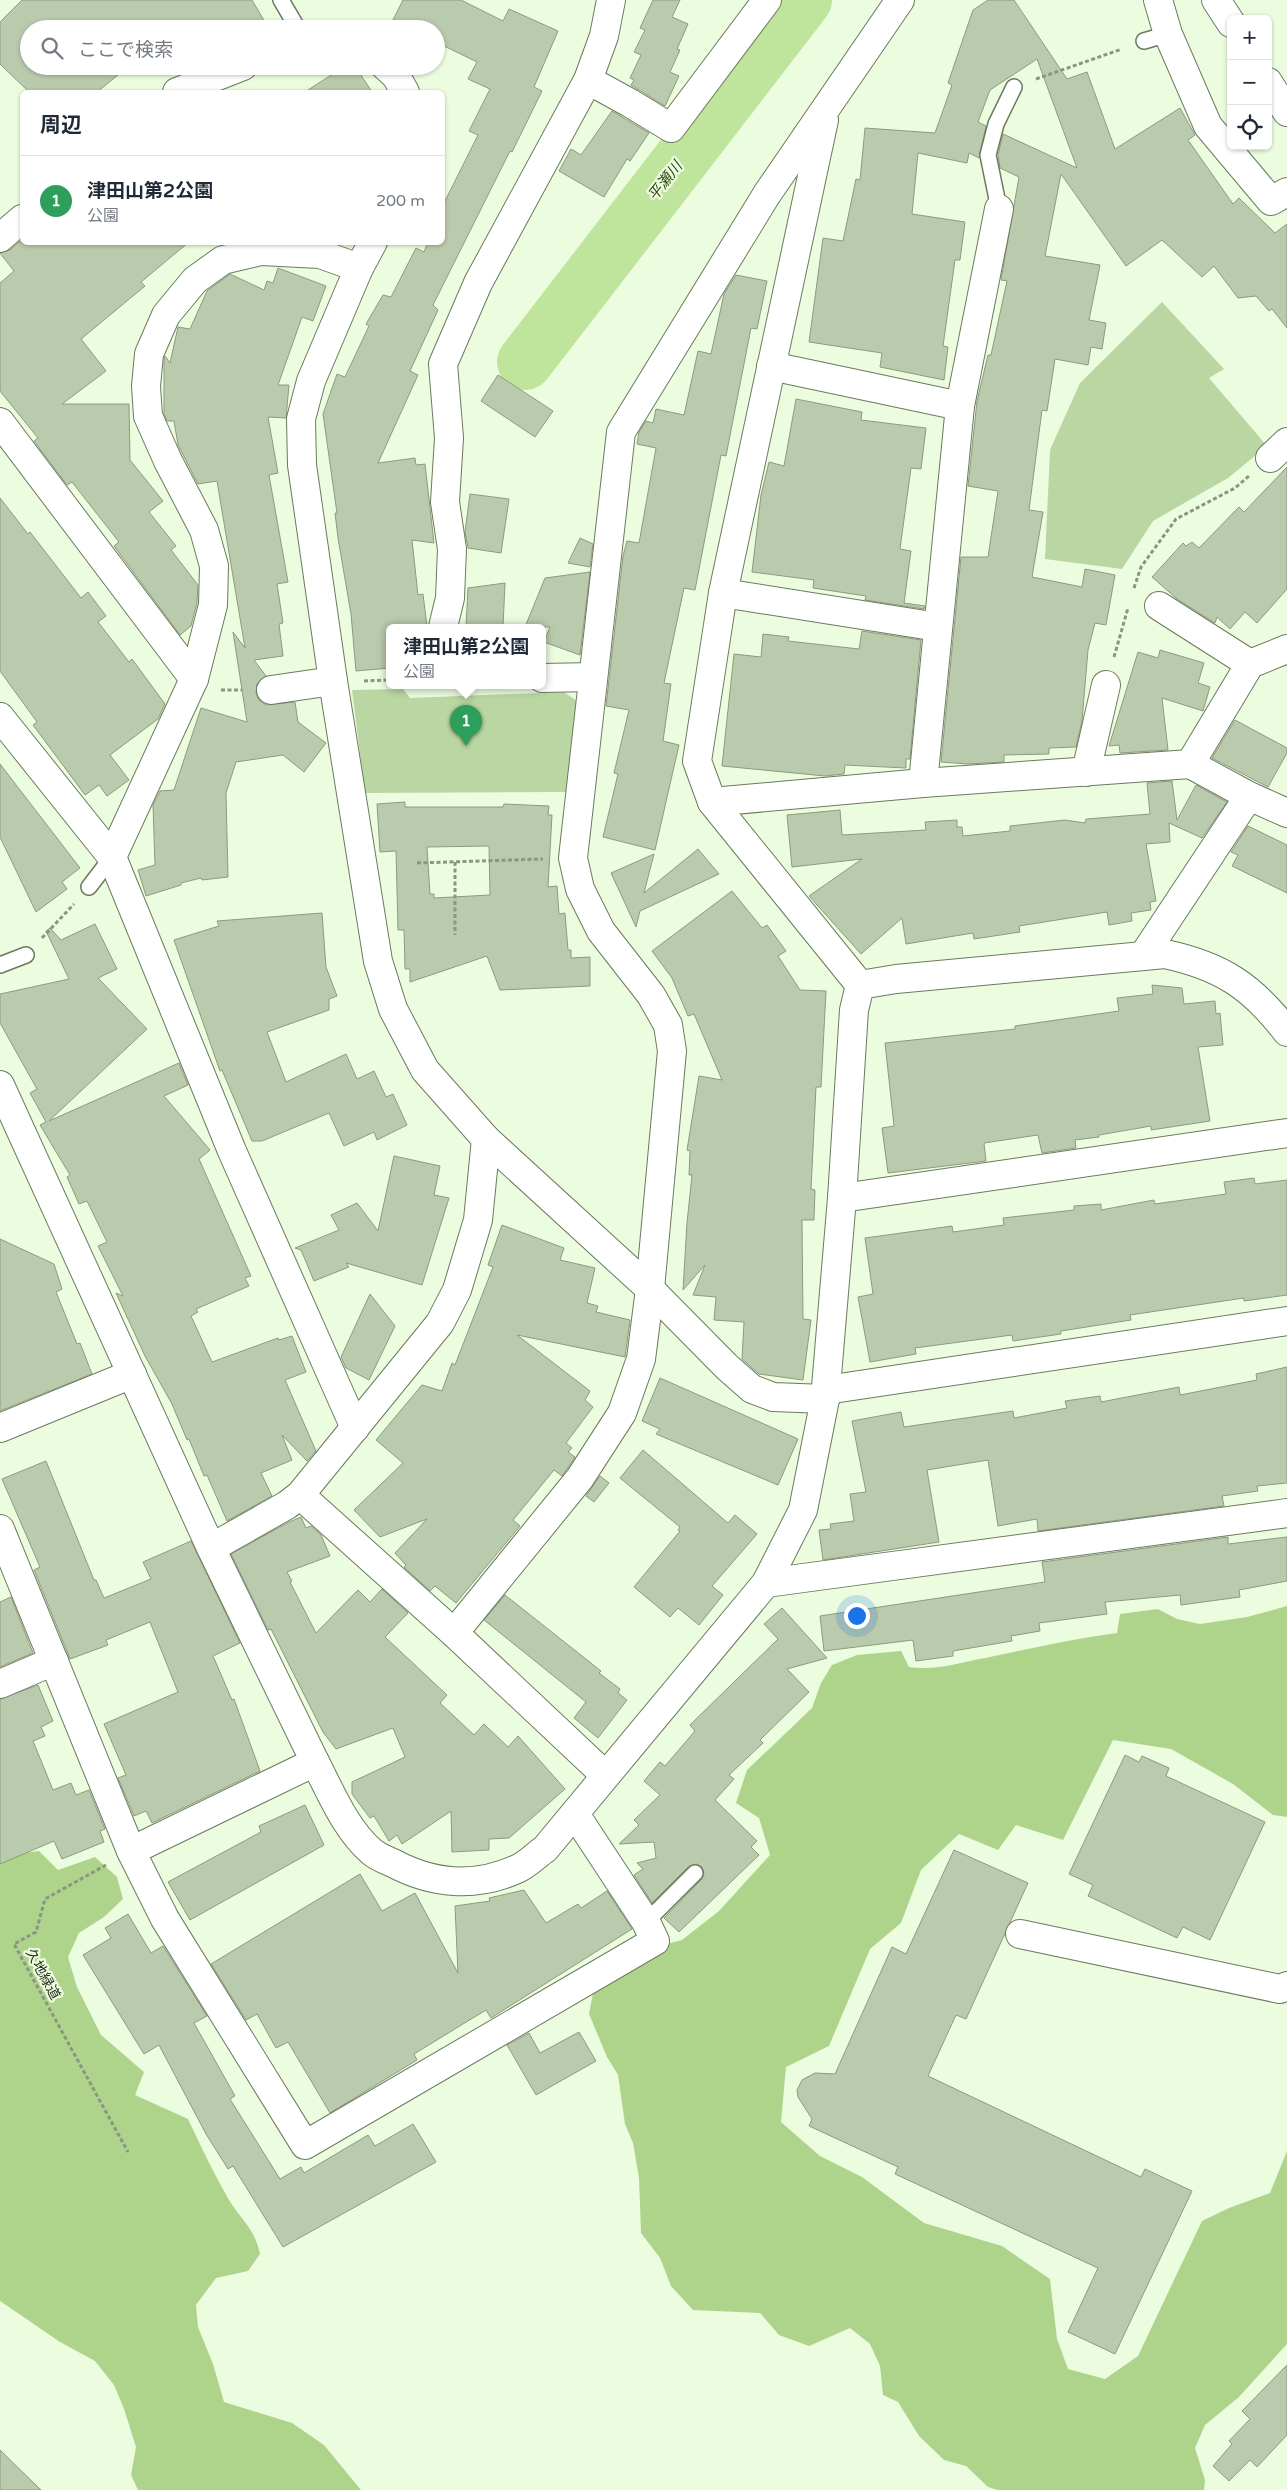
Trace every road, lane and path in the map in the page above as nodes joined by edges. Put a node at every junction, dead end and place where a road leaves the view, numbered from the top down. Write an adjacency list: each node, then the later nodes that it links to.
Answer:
1 (281, 0): 8 (lane)
2 (611, 0): 12 (street)
3 (767, 0): 12 (street)
4 (900, 0): 17 (street)
5 (1158, 0): 9 (street)
6 (1216, 0): 7 (street)
7 (1227, 17)
8 (293, 20)
9 (1156, 38): 13 (path); 19 (street)
10 (220, 75): 15 (street)
11 (395, 75): 16 (street)
12 (588, 80): 33 (street)
13 (1014, 87): 20 (lane)
14 (1272, 88): 18 (street)
15 (182, 90)
16 (403, 90)
17 (827, 106): 25 (street); 38 (street)
18 (1287, 112)
19 (1287, 192)
20 (999, 209): 26 (street)
21 (20, 221): 22 (street)
22 (0, 238)
23 (370, 245): 24 (street)
24 (359, 268): 39 (street); 40 (street)
25 (771, 366): 26 (street); 29 (street)
26 (960, 406): 34 (street)
27 (0, 422): 39 (street)
28 (1279, 450): 30 (path)
29 (723, 593): 34 (street); 48 (street)
30 (1132, 594)
31 (1130, 604): 41 (path)
32 (1159, 606): 36 (street)
33 (444, 624)
34 (938, 627): 46 (street)
35 (1287, 649): 36 (street)
36 (1250, 664): 44 (street)
37 (546, 678): 38 (street)
38 (593, 678): 51 (street)
39 (194, 679): 42 (path); 50 (street)
40 (333, 681): 42 (street); 63 (street)
41 (1106, 685): 45 (street)
42 (271, 690)
43 (0, 717): 50 (street)
44 (1190, 764): 45 (street); 47 (street)
45 (1086, 772): 46 (street)
46 (923, 783): 48 (street)
47 (1249, 796): 49 (street); 57 (street)
48 (712, 802): 59 (street)
49 (1287, 814)
50 (112, 857): 54 (lane); 70 (street)
51 (573, 858): 52 (path); 65 (street)
52 (455, 862): 53 (path); 55 (path)
53 (417, 863)
54 (90, 887): 56 (path)
55 (455, 935)
56 (26, 955): 58 (lane)
57 (1143, 956): 59 (street); 60 (street)
58 (0, 965)
59 (860, 986): 64 (street)
60 (1287, 1032)
61 (0, 1085): 67 (street)
62 (1287, 1133): 64 (street)
63 (486, 1139): 65 (street); 70 (street)
64 (842, 1198): 68 (street)
65 (650, 1289): 68 (street); 76 (street)
66 (1287, 1321): 68 (street)
67 (132, 1374): 69 (street); 74 (street)
68 (825, 1394): 75 (street)
69 (0, 1428)
70 (355, 1428): 71 (street)
71 (300, 1495): 74 (street); 76 (street)
72 (1287, 1514): 75 (street)
73 (0, 1529): 77 (street)
74 (211, 1548): 79 (street)
75 (766, 1584): 80 (street)
76 (454, 1633): 80 (street)
77 (54, 1661): 78 (street); 82 (street)
78 (0, 1684)
79 (315, 1762): 81 (street); 82 (street)
80 (605, 1775): 81 (street)
81 (575, 1814): 84 (street)
82 (131, 1851): 84 (street); 87 (path, 久地緑道)
83 (695, 1873): 84 (lane)
84 (646, 1922)
85 (1020, 1934): 86 (street)
86 (1287, 1986)
87 (128, 2152)

